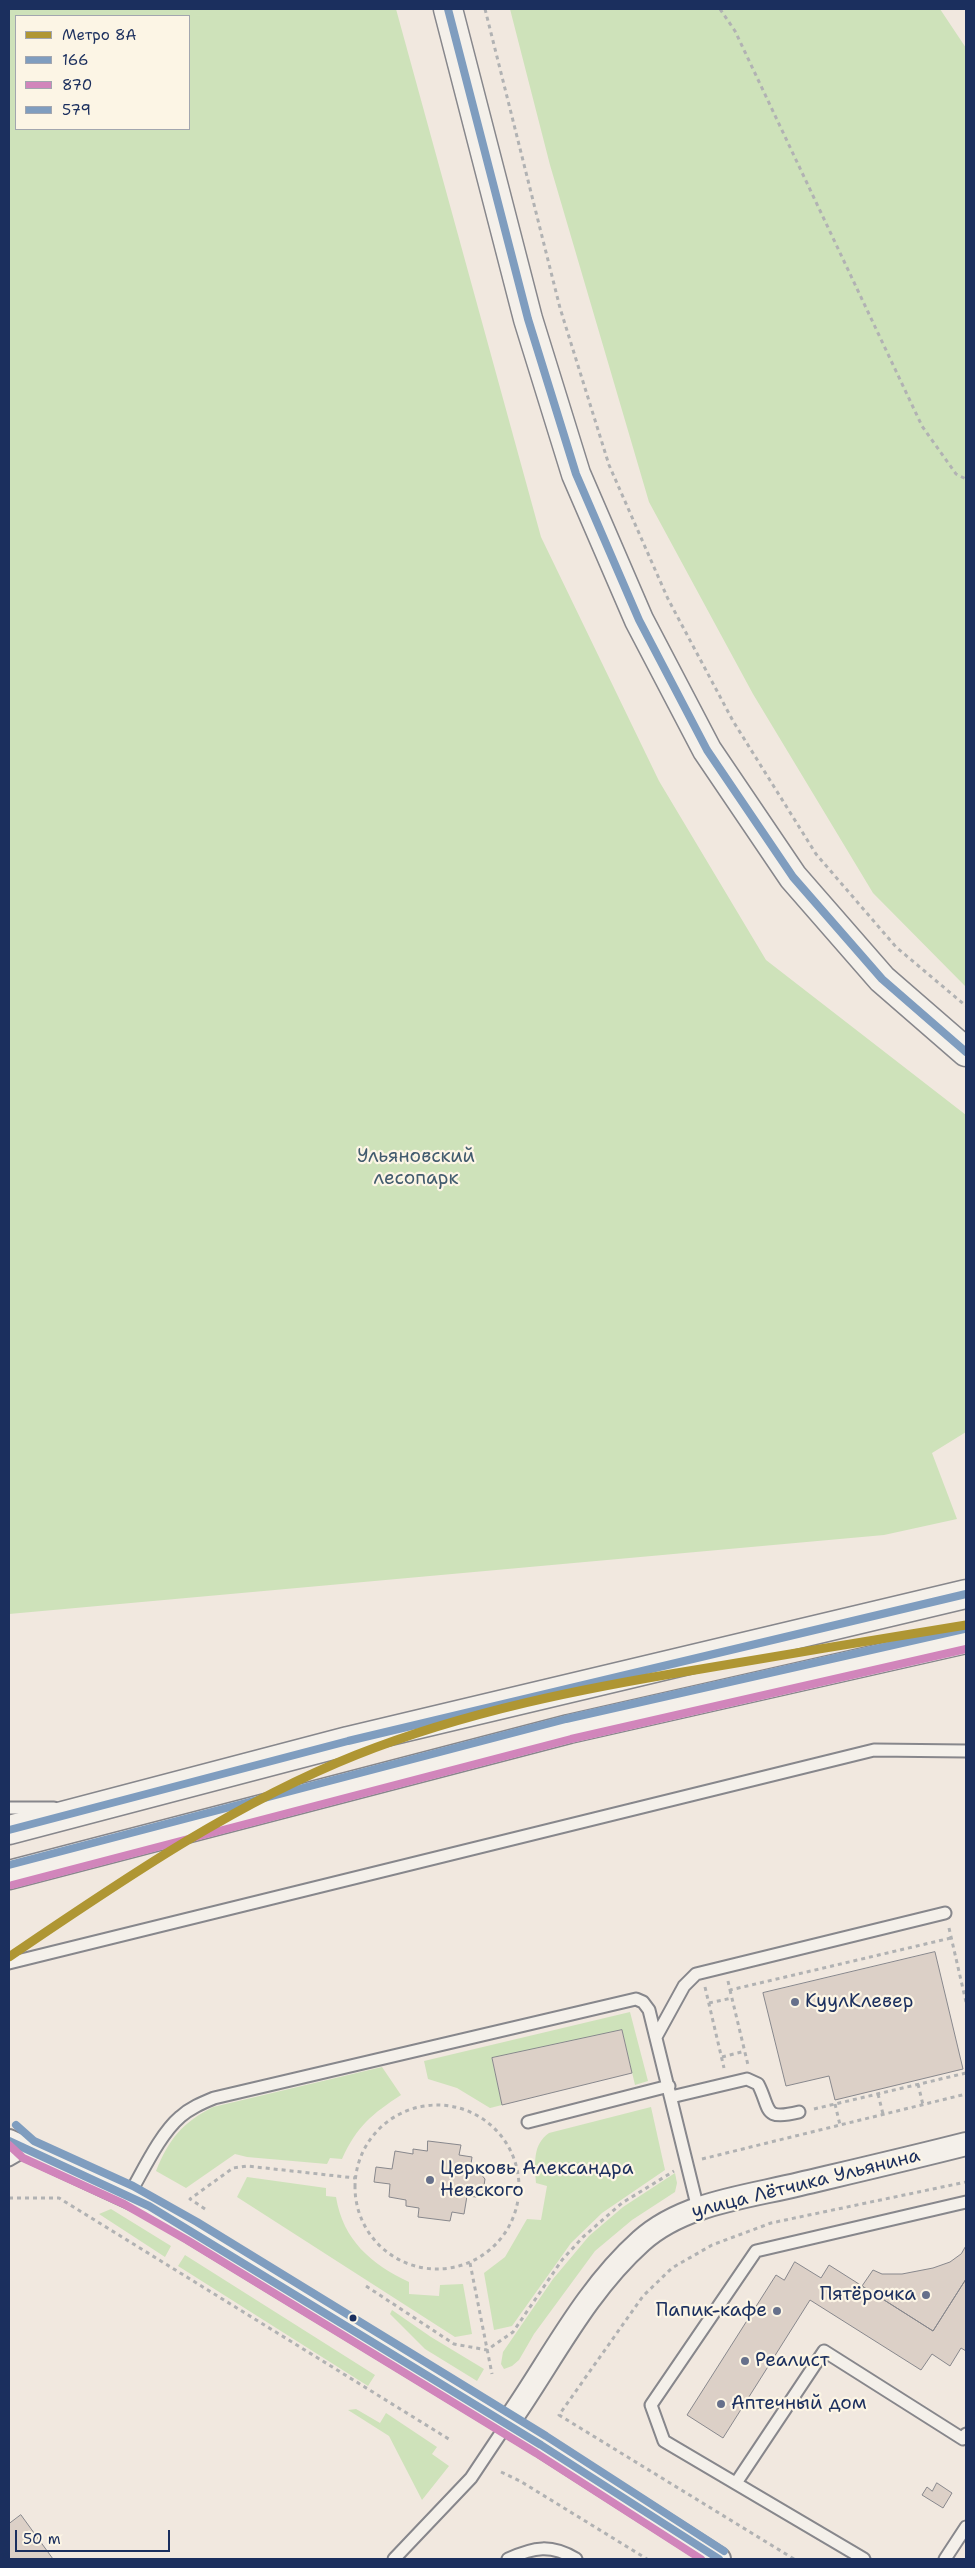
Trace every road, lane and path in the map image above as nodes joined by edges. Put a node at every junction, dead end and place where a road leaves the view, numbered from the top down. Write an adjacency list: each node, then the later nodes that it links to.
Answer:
1 (448, 9): 6 (main road)
2 (486, 9): 5 (path)
3 (720, 9): 4 (path)
4 (966, 479)
5 (966, 1006)
6 (966, 1052)
7 (966, 1594): 11 (main road)
8 (966, 1639): 13 (main road)
9 (966, 1751): 16 (lane)
10 (9, 1808): 11 (lane)
11 (88, 1809): 12 (main road)
12 (9, 1830)
13 (9, 1875)
14 (945, 1913): 15 (path); 17 (lane)
15 (951, 1938): 19 (path); 21 (path)
16 (9, 1963)
17 (724, 1966): 18 (lane); 19 (path)
18 (701, 1972): 22 (path); 23 (lane)
19 (730, 1990): 20 (path)
20 (732, 1998): 22 (path); 24 (path)
21 (966, 2002)
22 (709, 2003): 25 (path)
23 (656, 2037): 30 (lane); 42 (lane)
24 (745, 2051): 25 (path); 27 (path)
25 (722, 2057): 28 (path)
26 (966, 2072): 29 (path)
27 (751, 2080): 28 (lane); 34 (lane)
28 (728, 2083): 30 (lane)
29 (918, 2084): 31 (path); 33 (path)
30 (670, 2092): 36 (lane); 45 (lane)
31 (878, 2094): 32 (path); 35 (path)
32 (835, 2104): 34 (path); 37 (path)
33 (923, 2105)
34 (799, 2112)
35 (883, 2114)
36 (528, 2122)
37 (840, 2125)
38 (9, 2132): 40 (street)
39 (966, 2144): 45 (street, улица Лётчика Ульянина)
40 (15, 2150): 42 (street)
41 (355, 2178): 46 (path); 47 (path); 47 (path)
42 (129, 2195): 52 (street)
43 (9, 2198): 54 (path)
44 (966, 2202): 56 (lane)
45 (698, 2208): 52 (street, улица Лётчика Ульянина)
46 (205, 2209)
47 (470, 2262): 49 (path)
48 (366, 2286): 49 (path)
49 (487, 2350): 50 (path)
50 (492, 2374)
51 (560, 2415): 63 (path)
52 (507, 2424): 58 (lane); 62 (street)
53 (966, 2434): 56 (lane)
54 (452, 2441)
55 (501, 2472): 61 (path)
56 (736, 2483): 64 (lane)
57 (966, 2527): 65 (lane)
58 (394, 2559)
59 (508, 2559): 60 (lane)
60 (576, 2559)
61 (647, 2559)
62 (719, 2559)
63 (794, 2559)
64 (864, 2559)
65 (945, 2559)

